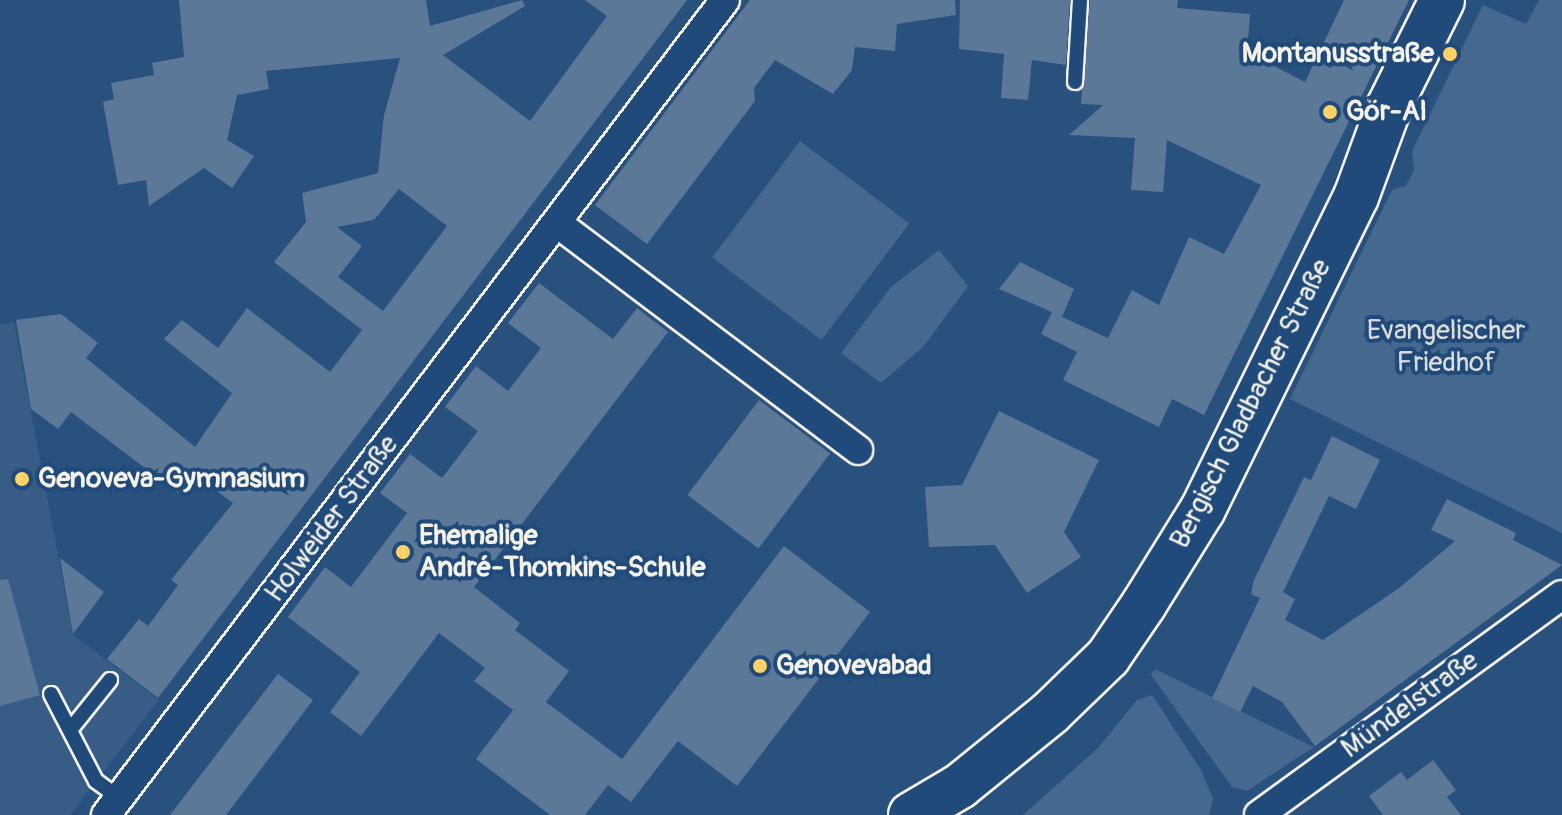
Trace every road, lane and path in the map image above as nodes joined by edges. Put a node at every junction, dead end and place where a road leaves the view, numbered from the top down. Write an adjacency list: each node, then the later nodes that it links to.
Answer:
1 (725, 0): 5 (street, Holweider Straße)
2 (1080, 0): 4 (lane)
3 (1442, 0): 12 (main road, Bergisch Gladbacher Straße)
4 (1075, 82)
5 (557, 223): 6 (street); 11 (street, Holweider Straße)
6 (858, 450)
7 (1562, 595): 13 (street, Mündelstraße)
8 (110, 680): 10 (lane)
9 (51, 694): 10 (lane)
10 (70, 730): 11 (lane)
11 (112, 806)
12 (911, 815)
13 (1259, 815)

